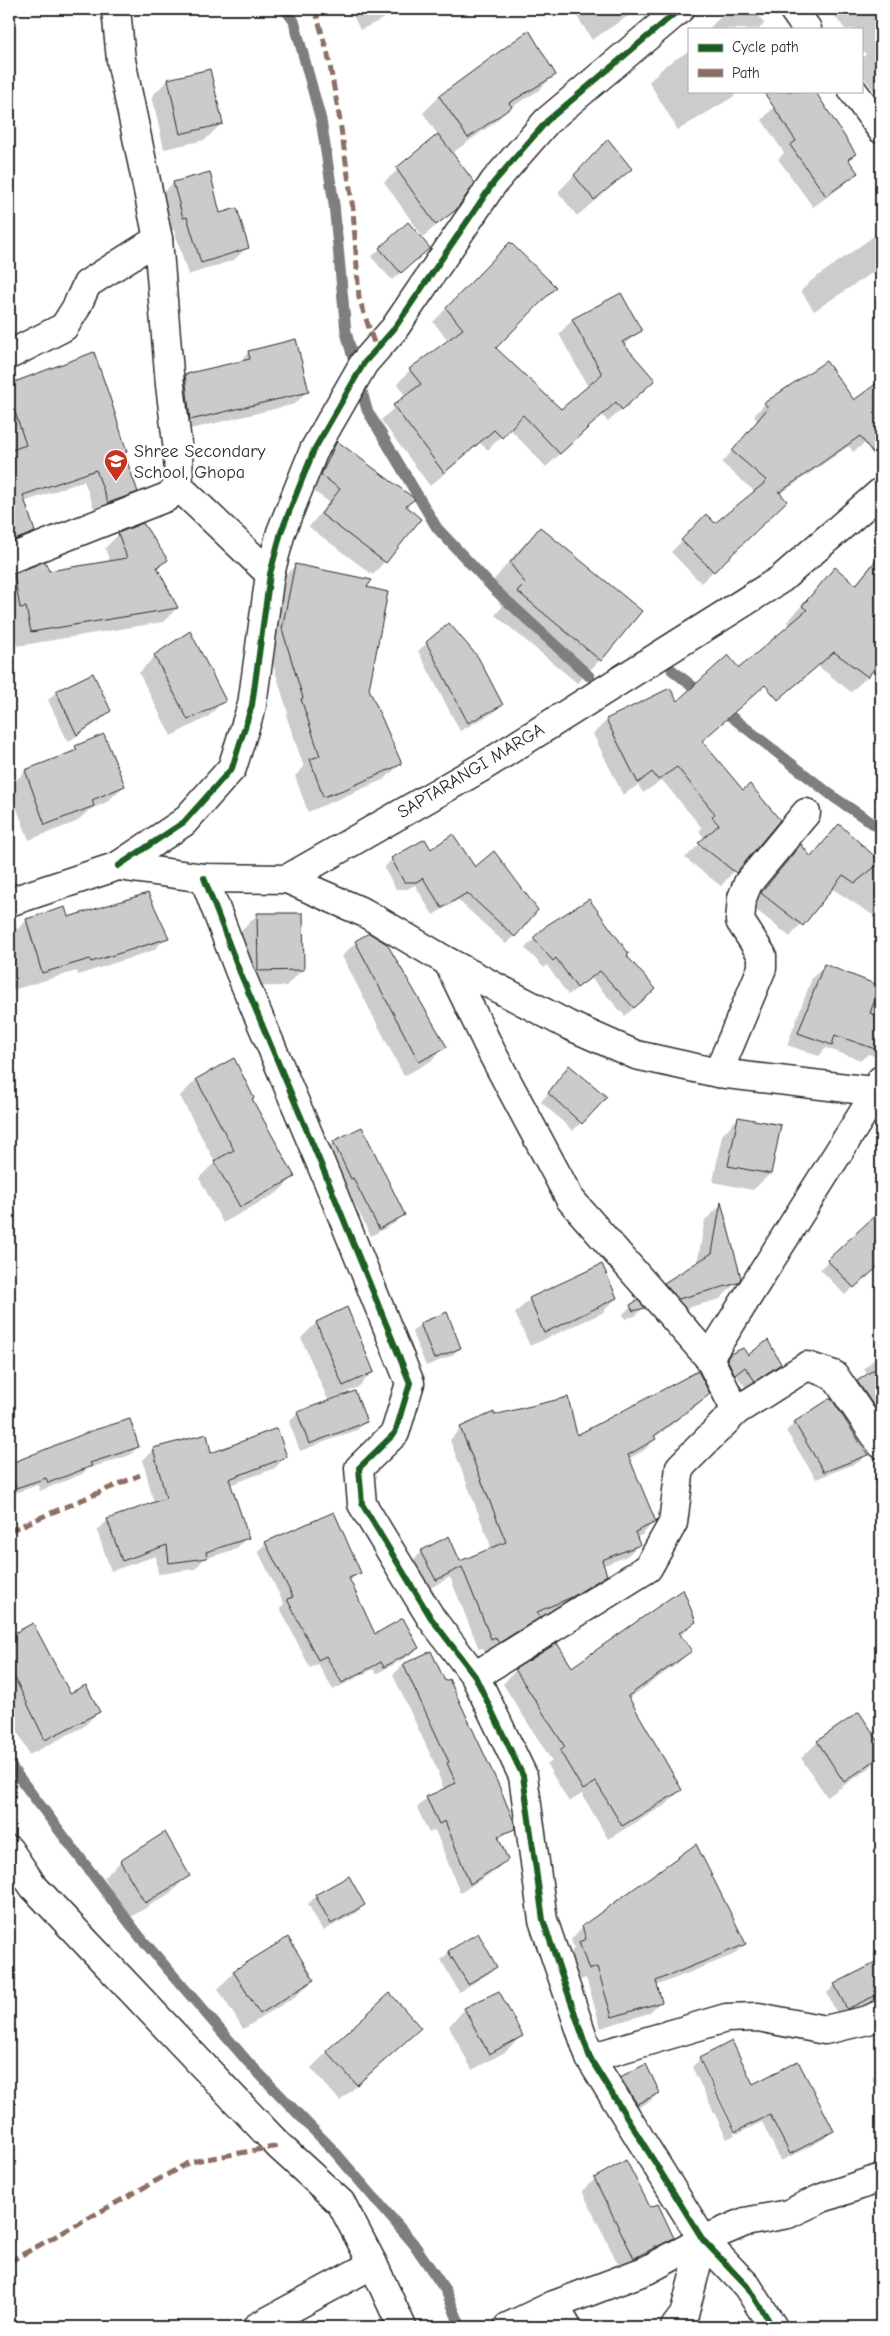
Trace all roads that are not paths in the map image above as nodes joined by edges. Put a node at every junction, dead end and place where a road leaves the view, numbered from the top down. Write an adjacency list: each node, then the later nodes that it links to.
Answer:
1 (116, 9): 7 (street)
2 (680, 9): 12 (street)
3 (793, 9): 4 (street)
4 (807, 28)
5 (854, 92): 6 (street)
6 (881, 129)
7 (158, 239): 8 (street); 9 (street)
8 (9, 355)
9 (179, 487): 11 (street); 12 (street)
10 (881, 492): 16 (street, SAPTARANGI MARGA)
11 (9, 558)
12 (270, 574): 14 (street)
13 (806, 813): 19 (street)
14 (118, 866): 15 (street, SAPTARANGI MARGA); 17 (street, SAPTARANGI MARGA)
15 (204, 878): 16 (street, SAPTARANGI MARGA); 24 (street)
16 (287, 878): 18 (street)
17 (9, 902)
18 (448, 962): 19 (street); 21 (street)
19 (718, 1073): 20 (street)
20 (880, 1088): 21 (street)
21 (709, 1358): 22 (street)
22 (736, 1410): 23 (street); 24 (street)
23 (881, 1444)
24 (475, 1676): 27 (street)
25 (9, 1850): 30 (street)
26 (881, 2014): 27 (street)
27 (590, 2058): 29 (street)
28 (881, 2178): 29 (street)
29 (703, 2240): 31 (street); 35 (street); 36 (street)
30 (373, 2264): 32 (street); 33 (street)
31 (561, 2316): 34 (street)
32 (258, 2327)
33 (402, 2327)
34 (508, 2327)
35 (675, 2327)
36 (773, 2327)

